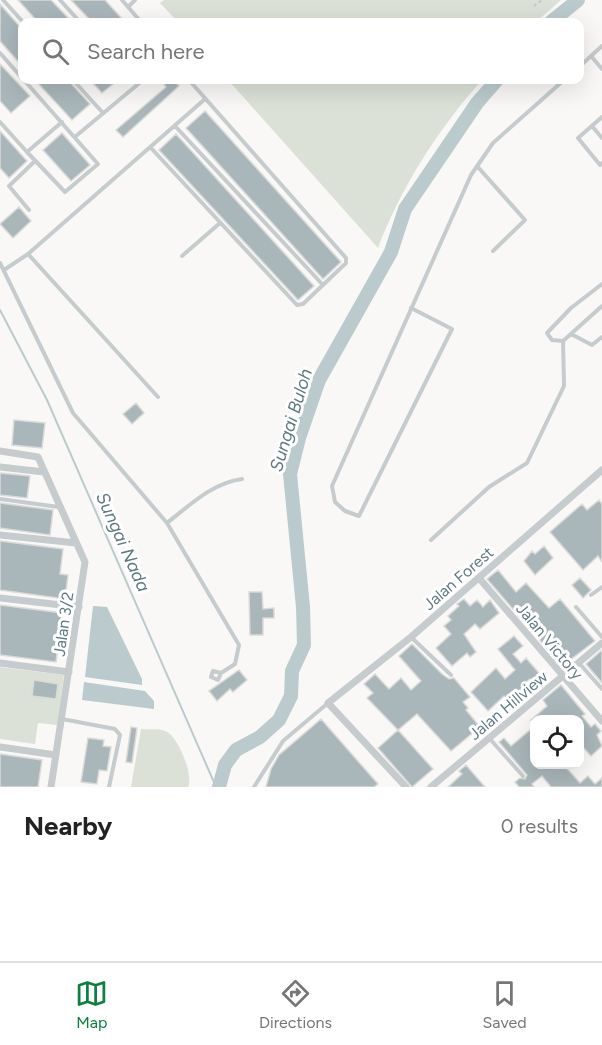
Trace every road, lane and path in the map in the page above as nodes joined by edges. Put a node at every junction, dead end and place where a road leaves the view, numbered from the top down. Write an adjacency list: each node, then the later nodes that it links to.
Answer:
1 (3, 0): 8 (lane)
2 (60, 0): 9 (lane)
3 (122, 0): 6 (lane)
4 (135, 0): 6 (lane)
5 (542, 0): 7 (path)
6 (128, 6): 10 (lane)
7 (534, 6)
8 (19, 18)
9 (76, 18)
10 (138, 18)
11 (602, 46): 13 (lane)
12 (0, 53): 16 (lane)
13 (591, 56): 14 (lane); 15 (lane)
14 (584, 62)
15 (602, 69)
16 (18, 73)
17 (28, 84): 26 (lane)
18 (77, 84): 23 (lane)
19 (192, 84): 22 (lane)
20 (559, 84): 35 (lane)
21 (136, 85): 23 (lane)
22 (205, 99): 27 (lane); 44 (lane)
23 (103, 113): 29 (lane)
24 (602, 117): 28 (lane)
25 (0, 122): 32 (lane)
26 (63, 122): 29 (lane); 32 (lane)
27 (175, 126): 31 (lane); 44 (lane)
28 (592, 126): 30 (lane); 34 (lane)
29 (76, 136): 33 (lane)
30 (602, 138)
31 (151, 148): 37 (lane); 39 (lane)
32 (27, 152): 33 (lane)
33 (35, 161): 36 (lane)
34 (602, 163)
35 (477, 166): 38 (lane); 46 (lane)
36 (29, 210)
37 (220, 223): 40 (lane); 44 (lane)
38 (493, 250)
39 (28, 254): 42 (lane); 50 (lane)
40 (182, 256)
41 (0, 263): 42 (lane)
42 (4, 270): 58 (lane)
43 (602, 284): 49 (lane)
44 (323, 285)
45 (602, 306): 47 (lane)
46 (411, 308): 46 (lane)
47 (571, 334): 48 (lane); 49 (lane)
48 (602, 337)
49 (563, 341): 60 (lane)
50 (158, 397)
51 (0, 451): 54 (street)
52 (0, 467): 54 (street)
53 (602, 470): 62 (street, Jalan Forest)
54 (44, 472): 57 (street, Jalan 3/2)
55 (242, 479): 58 (lane)
56 (0, 499): 57 (lane)
57 (60, 507): 61 (street, Jalan 3/2)
58 (167, 523): 74 (lane)
59 (0, 535): 61 (street)
60 (431, 540)
61 (76, 543): 66 (street, Jalan 3/2)
62 (479, 578): 68 (street, Jalan Forest); 76 (street, Jalan Victory)
63 (602, 587): 64 (lane)
64 (591, 595)
65 (0, 598): 66 (street)
66 (79, 607): 73 (street, Jalan 3/2)
67 (576, 607): 69 (lane)
68 (411, 637): 75 (lane); 78 (street, Jalan Forest)
69 (602, 637)
70 (602, 643): 72 (street, Jalan Hillview)
71 (0, 663): 73 (street)
72 (579, 663): 76 (street, Jalan Hillview); 77 (lane)
73 (69, 672): 79 (street, Jalan 3/2)
74 (221, 673)
75 (452, 675)
76 (562, 677): 80 (street, Jalan Victory); 81 (street, Jalan Hillview)
77 (602, 689)
78 (328, 703): 87 (lane); 88 (street)
79 (62, 719): 83 (street, Jalan 3/2); 86 (lane)
80 (602, 721)
81 (489, 738): 84 (lane); 89 (street, Jalan Hillview)
82 (0, 747): 83 (street)
83 (56, 755): 85 (street, Jalan 3/2)
84 (523, 776)
85 (51, 787)
86 (109, 787)
87 (254, 787)
88 (406, 787)
89 (431, 787)

